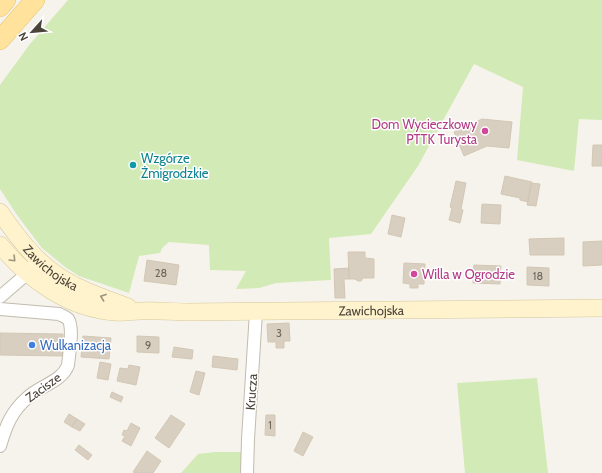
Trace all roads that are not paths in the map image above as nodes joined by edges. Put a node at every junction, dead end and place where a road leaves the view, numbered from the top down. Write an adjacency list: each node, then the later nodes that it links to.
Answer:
1 (6, 0): 3 (main road)
2 (35, 0): 4 (main road)
3 (0, 7)
4 (13, 25): 5 (main road); 6 (street)
5 (0, 40)
6 (0, 47)
7 (0, 212): 9 (street, Zawichojska)
8 (0, 245): 9 (street, Zawichojska, one-way to 9)
9 (33, 267): 10 (street); 13 (street, Zawichojska)
10 (0, 297)
11 (602, 308): 13 (street, Zawichojska)
12 (0, 309): 14 (street, Zacisze)
13 (256, 312): 15 (street, Krucza)
14 (0, 446)
15 (247, 473)

